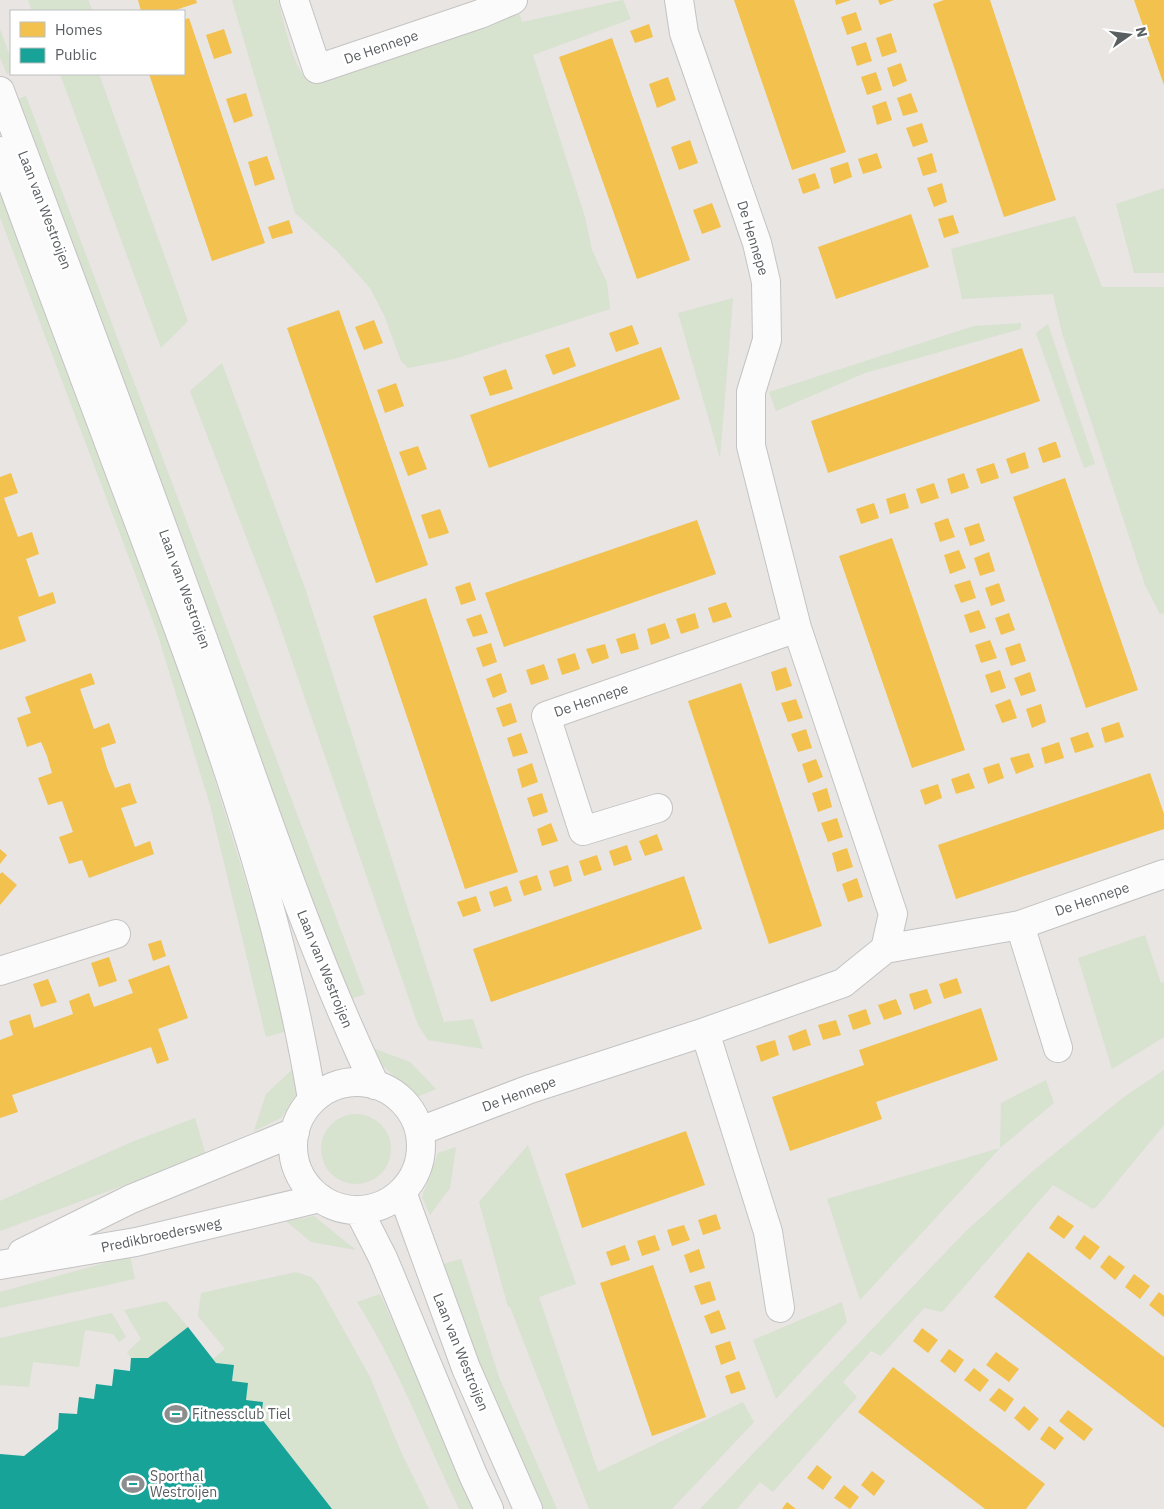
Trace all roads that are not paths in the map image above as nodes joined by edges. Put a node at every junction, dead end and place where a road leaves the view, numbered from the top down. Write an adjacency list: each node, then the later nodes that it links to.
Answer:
1 (294, 0): 2 (street, De Hennepe)
2 (513, 0)
3 (679, 0): 6 (street, De Hennepe)
4 (0, 91): 15 (street, Laan van Westroijen)
5 (0, 151): 16 (street, Laan van Westroijen)
6 (797, 628): 7 (street, De Hennepe); 11 (street, De Hennepe)
7 (658, 808)
8 (1164, 874): 9 (street, De Hennepe)
9 (1020, 924): 11 (street, De Hennepe); 14 (street)
10 (116, 934): 12 (street)
11 (885, 949): 13 (street, De Hennepe)
12 (0, 971)
13 (705, 1032): 17 (street, De Hennepe); 23 (street)
14 (1058, 1048)
15 (375, 1086): 16 (street); 17 (street)
16 (312, 1099): 18 (street)
17 (420, 1131): 19 (street)
18 (295, 1132): 20 (street); 22 (street, Predikbroedersweg)
19 (402, 1192): 21 (street); 25 (street, Laan van Westroijen)
20 (320, 1198): 21 (street); 22 (street, Predikbroedersweg)
21 (359, 1211): 24 (street)
22 (0, 1265)
23 (780, 1308)
24 (489, 1509)
25 (528, 1509)

